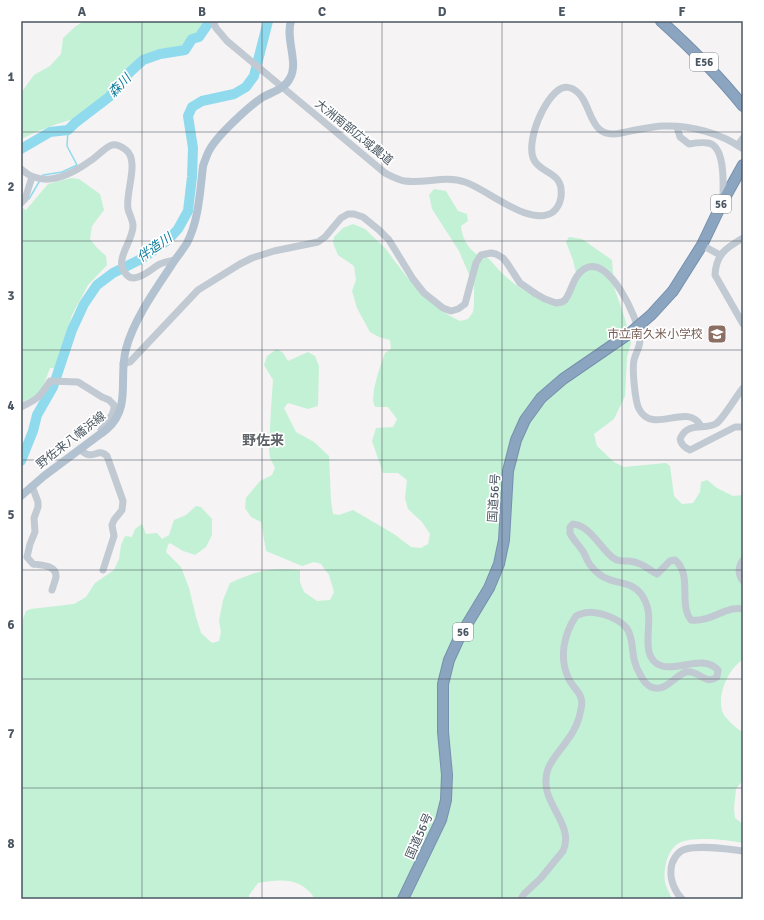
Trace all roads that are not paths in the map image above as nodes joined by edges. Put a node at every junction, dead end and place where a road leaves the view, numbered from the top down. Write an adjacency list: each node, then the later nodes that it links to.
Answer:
1 (213, 21): 4 (street, 大洲南部広域農道)
2 (291, 21): 4 (main road, 野佐来八幡浜線)
3 (661, 21): 5 (highway, E56)
4 (282, 87): 6 (street, 大洲南部広域農道); 17 (main road, 野佐来八幡浜線)
5 (743, 106)
6 (677, 127): 8 (street, 大洲南部広域農道); 12 (street)
7 (743, 138): 8 (street)
8 (740, 147)
9 (743, 165): 12 (highway, 国道56号 / 56)
10 (21, 169): 11 (street)
11 (32, 177): 13 (street); 17 (street)
12 (723, 201): 15 (highway, 国道56号 / 56)
13 (21, 203)
14 (743, 238): 16 (street)
15 (702, 245): 16 (street); 34 (highway, 国道56号 / 56, bridge)
16 (720, 255): 18 (street)
17 (175, 260): 19 (main road, 野佐来八幡浜線)
18 (743, 324)
19 (123, 364): 22 (street); 24 (main road, 野佐来八幡浜線)
20 (743, 388): 22 (street)
21 (21, 407): 24 (street)
22 (701, 426): 23 (street)
23 (743, 427)
24 (103, 433): 25 (main road, 野佐来八幡浜線)
25 (80, 449): 26 (main road, 野佐来八幡浜線); 29 (street)
26 (32, 486): 27 (main road, 野佐来八幡浜線); 31 (street)
27 (21, 496)
28 (743, 560): 30 (street)
29 (103, 570)
30 (743, 581)
31 (52, 590)
32 (743, 609): 35 (street)
33 (743, 851): 36 (street)
34 (403, 899)
35 (521, 899)
36 (682, 899)

